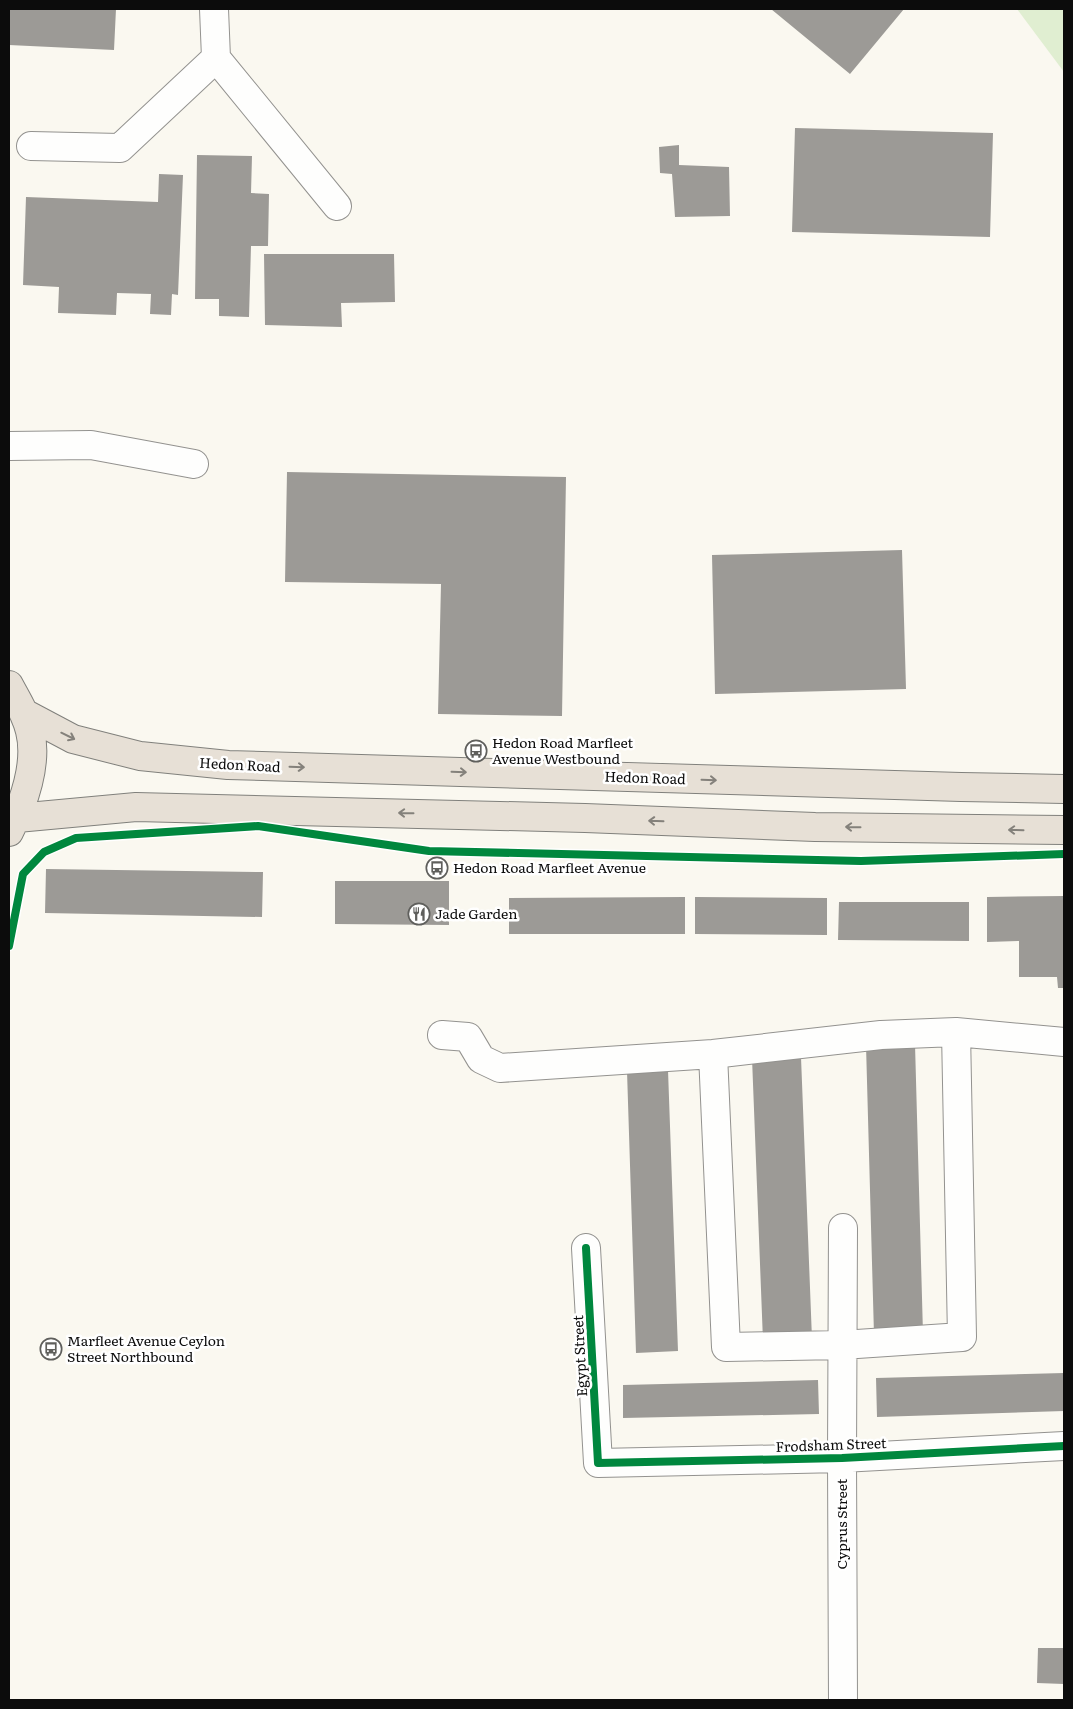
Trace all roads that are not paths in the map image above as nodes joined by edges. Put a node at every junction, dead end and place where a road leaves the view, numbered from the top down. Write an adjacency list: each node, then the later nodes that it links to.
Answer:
1 (214, 9): 2 (street)
2 (216, 58): 3 (street); 4 (street)
3 (31, 146)
4 (337, 206)
5 (9, 446): 6 (street)
6 (194, 464)
7 (9, 685): 8 (highway)
8 (24, 713): 9 (highway, Hedon Road, one-way to 9); 10 (highway)
9 (1064, 789)
10 (13, 825): 11 (highway, one-way to 10)
11 (1064, 830)
12 (956, 1032): 14 (street); 15 (street); 18 (street)
13 (442, 1035): 15 (street)
14 (1064, 1042)
15 (713, 1054): 18 (street)
16 (843, 1228): 18 (street, Cyprus Street)
17 (586, 1248): 21 (street, Egypt Street)
18 (842, 1345): 20 (street, Cyprus Street)
19 (1064, 1446): 20 (street, Frodsham Street)
20 (842, 1458): 21 (street, Frodsham Street); 22 (street, Cyprus Street)
21 (598, 1463)
22 (843, 1700)

